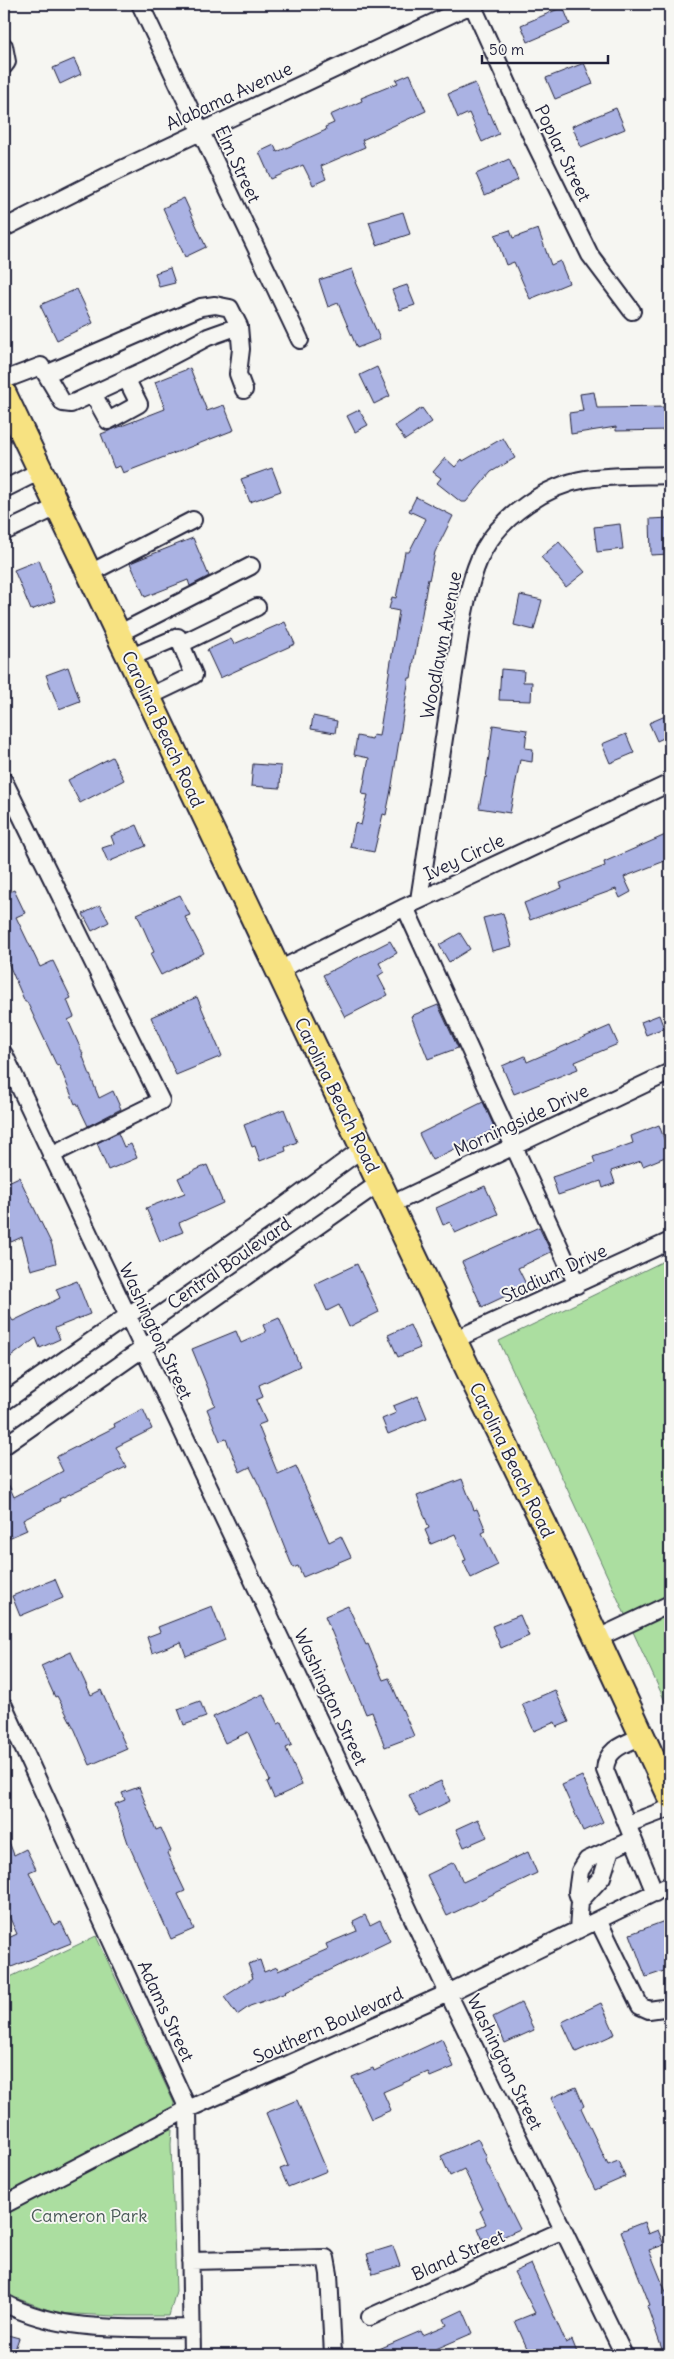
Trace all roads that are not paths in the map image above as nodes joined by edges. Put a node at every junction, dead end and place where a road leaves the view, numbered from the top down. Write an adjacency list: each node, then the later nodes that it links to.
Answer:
1 (140, 4): 5 (street, Elm Street)
2 (472, 4): 5 (street, Alabama Avenue); 7 (street, Poplar Street)
3 (4, 46): 4 (street)
4 (4, 66)
5 (201, 132): 6 (street, Alabama Avenue); 9 (street, Elm Street)
6 (4, 228)
7 (632, 311)
8 (239, 326): 10 (street); 11 (street); 13 (street)
9 (300, 340)
10 (46, 374): 12 (street); 15 (street)
11 (126, 378): 15 (street); 15 (street)
12 (4, 380)
13 (244, 390)
14 (4, 394): 16 (highway, Carolina Beach Road)
15 (93, 394)
16 (40, 471): 18 (street); 19 (highway, Carolina Beach Road)
17 (670, 475): 31 (street, Woodlawn Avenue)
18 (4, 489)
19 (57, 506): 21 (street); 23 (highway, Carolina Beach Road)
20 (193, 520): 23 (street)
21 (4, 532)
22 (251, 566): 25 (street)
23 (90, 573): 25 (highway, Carolina Beach Road)
24 (257, 607): 26 (street)
25 (118, 634): 27 (highway, Carolina Beach Road)
26 (180, 644): 27 (street); 28 (street)
27 (129, 658): 28 (highway, Carolina Beach Road)
28 (148, 697): 32 (highway, Carolina Beach Road)
29 (4, 781): 37 (street)
30 (670, 783): 31 (street, Ivey Circle)
31 (412, 903): 32 (street, Ivey Circle); 35 (street)
32 (277, 971): 36 (highway, Carolina Beach Road)
33 (4, 1054): 37 (street, Washington Street)
34 (670, 1072): 35 (street, Morningside Drive)
35 (513, 1145): 39 (street, Morningside Drive); 41 (street)
36 (362, 1148): 38 (highway, Carolina Beach Road); 42 (street, Central Boulevard)
37 (51, 1155): 42 (street, Washington Street)
38 (379, 1183): 39 (highway, Carolina Beach Road); 44 (street, Central Boulevard)
39 (390, 1205): 43 (highway, Carolina Beach Road)
40 (670, 1241): 41 (street, Stadium Drive)
41 (577, 1284): 43 (street, Stadium Drive)
42 (127, 1316): 44 (street, Washington Street); 45 (street, Central Boulevard)
43 (454, 1340): 48 (highway, Carolina Beach Road)
44 (142, 1349): 46 (street, Central Boulevard); 58 (street, Washington Street)
45 (4, 1402)
46 (4, 1446)
47 (670, 1604): 48 (street)
48 (598, 1638): 50 (highway, Carolina Beach Road)
49 (4, 1706): 60 (street, Adams Street)
50 (643, 1736): 51 (highway, Carolina Beach Road); 53 (street)
51 (670, 1796)
52 (670, 1808): 53 (street)
53 (630, 1831): 55 (street); 57 (street)
54 (670, 1885): 55 (street, Southern Boulevard)
55 (655, 1893): 56 (street, Southern Boulevard)
56 (598, 1920): 57 (street, Southern Boulevard); 59 (street)
57 (578, 1930): 58 (street, Southern Boulevard)
58 (448, 1993): 60 (street, Southern Boulevard); 62 (street, Washington Street)
59 (670, 2007)
60 (188, 2108): 61 (street, Southern Boulevard); 63 (street, Adams Street)
61 (4, 2205)
62 (563, 2230): 65 (street, Bland Street); 69 (street, Washington Street)
63 (190, 2261): 66 (street, Adams Street); 68 (street)
64 (4, 2303): 66 (street)
65 (370, 2317)
66 (191, 2328): 67 (street, Adams Street)
67 (192, 2355)
68 (333, 2355)
69 (624, 2355)

